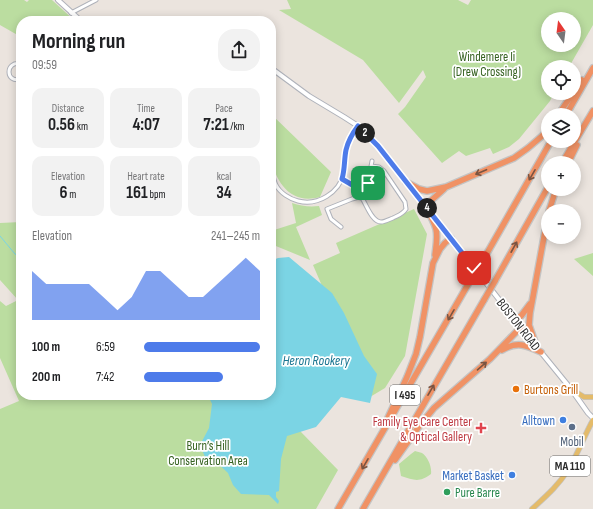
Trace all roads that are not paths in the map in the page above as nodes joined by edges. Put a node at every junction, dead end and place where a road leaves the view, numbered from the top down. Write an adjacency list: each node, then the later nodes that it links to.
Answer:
1 (58, 0): 3 (main road)
2 (96, 0): 3 (street)
3 (72, 13): 4 (main road)
4 (75, 16)
5 (16, 64): 8 (street)
6 (593, 66): 9 (highway); 10 (highway)
7 (276, 72): 12 (main road, BOSTON ROAD)
8 (16, 80)
9 (581, 82)
10 (570, 108)
11 (593, 111): 13 (highway)
12 (358, 126): 20 (street); 21 (main road, BOSTON ROAD)
13 (584, 126): 16 (highway); 17 (highway)
14 (541, 137): 25 (highway, one-way to 25)
15 (547, 148): 44 (highway, I 495, one-way to 44, bridge)
16 (566, 156)
17 (572, 156)
18 (372, 161): 19 (street)
19 (371, 166): 22 (street); 28 (street)
20 (342, 179): 23 (street); 24 (street)
21 (406, 182): 25 (highway); 30 (main road, BOSTON ROAD)
22 (368, 183): 26 (street); 27 (street)
23 (352, 184): 26 (street); 28 (street)
24 (276, 185)
25 (446, 187): 30 (highway)
26 (361, 190): 27 (street); 28 (street)
27 (365, 194): 28 (street)
28 (358, 195): 31 (street)
29 (543, 196): 45 (highway, I 495, one-way to 29, bridge)
30 (425, 206): 32 (main road, BOSTON ROAD); 34 (highway)
31 (341, 226)
32 (451, 238): 34 (highway); 36 (main road, BOSTON ROAD)
33 (543, 244): 35 (highway)
34 (434, 261): 44 (highway)
35 (532, 300): 36 (highway); 38 (highway)
36 (515, 319): 37 (main road, BOSTON ROAD)
37 (521, 327): 38 (main road, BOSTON ROAD); 40 (highway)
38 (536, 345): 39 (main road, BOSTON ROAD)
39 (541, 352): 40 (highway); 41 (main road, BOSTON ROAD)
40 (494, 356): 45 (highway, one-way to 40)
41 (571, 389): 42 (main road); 43 (main road, BOSTON ROAD)
42 (593, 397)
43 (593, 419): 48 (main road, MA 110)
44 (375, 445): 46 (highway, I 495, one-way to 46)
45 (381, 477): 47 (highway, I 495)
46 (338, 509)
47 (363, 509)
48 (532, 509)

